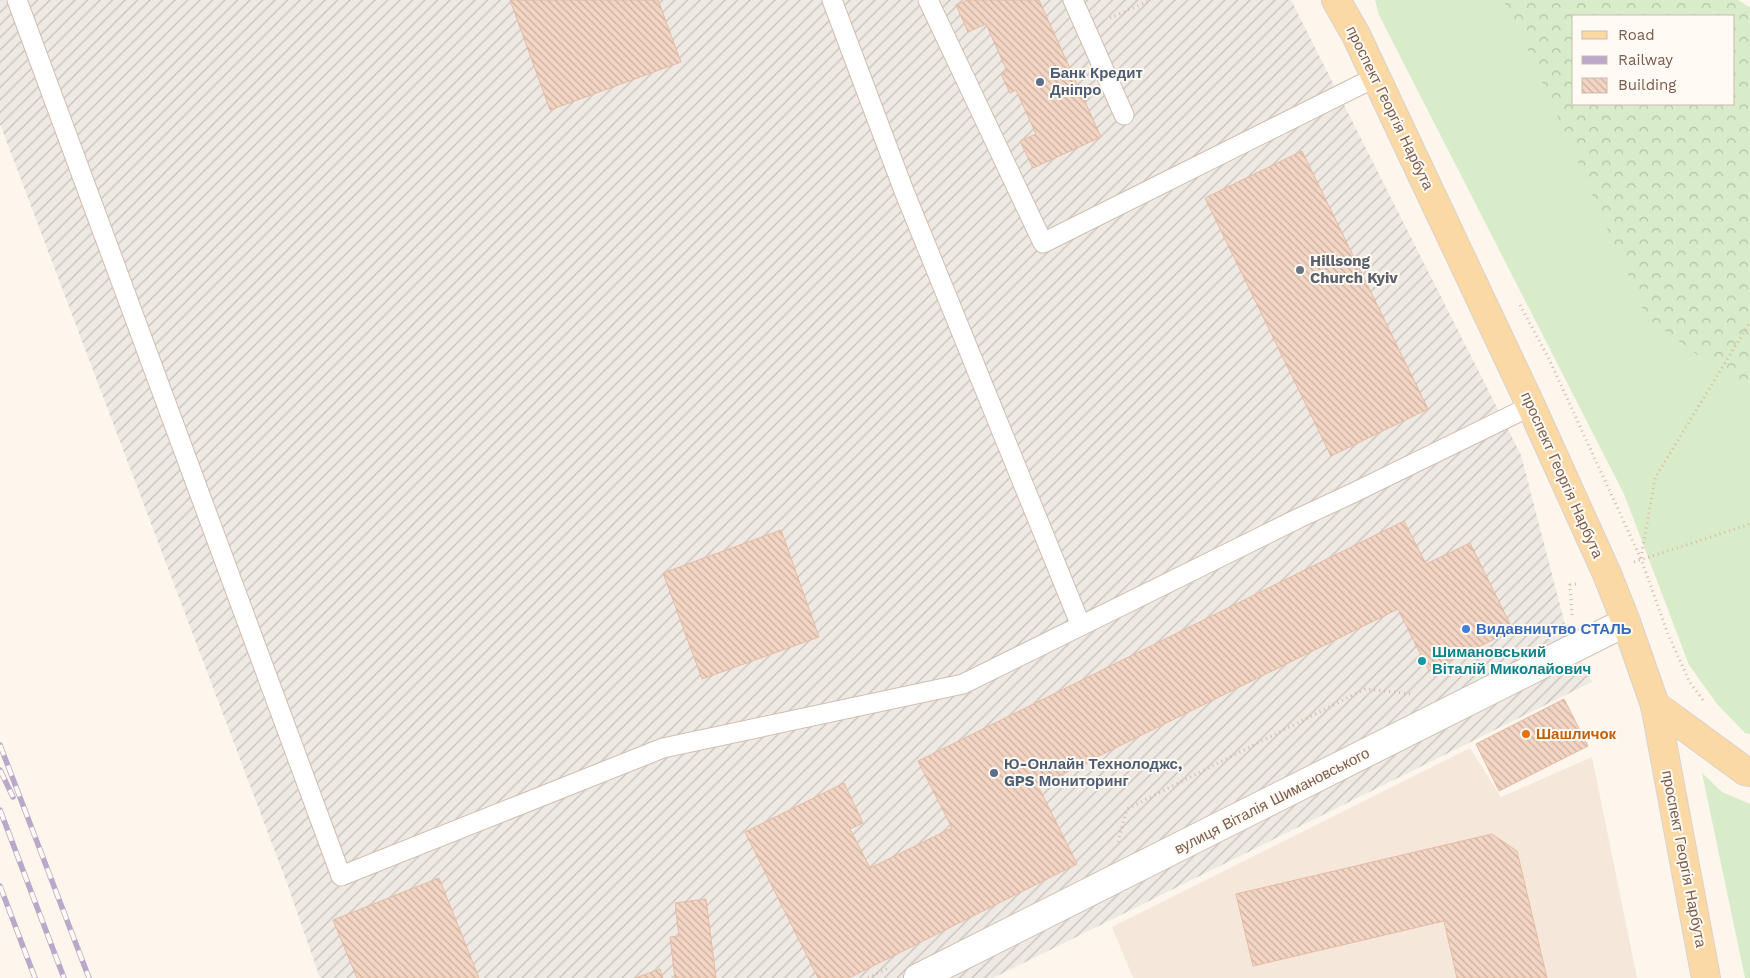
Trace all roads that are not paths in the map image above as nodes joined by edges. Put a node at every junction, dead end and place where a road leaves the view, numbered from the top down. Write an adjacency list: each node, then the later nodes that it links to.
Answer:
1 (17, 0): 12 (lane)
2 (832, 0): 12 (lane)
3 (928, 0): 8 (lane)
4 (1072, 0): 9 (lane)
5 (1336, 0): 7 (main road, проспект Георгія Нарбута)
6 (1348, 0): 7 (main road)
7 (1356, 35): 8 (main road, проспект Георгія Нарбута)
8 (1376, 77): 10 (main road, проспект Георгія Нарбута)
9 (1124, 115)
10 (1531, 406): 11 (main road, проспект Георгія Нарбута); 12 (lane)
11 (1626, 622): 13 (main road, проспект Георгія Нарбута); 15 (street, вулиця Віталія Шимановського)
12 (1082, 626)
13 (1654, 705): 14 (main road); 16 (main road, проспект Георгія Нарбута)
14 (1750, 772)
15 (906, 972)
16 (1706, 978)

